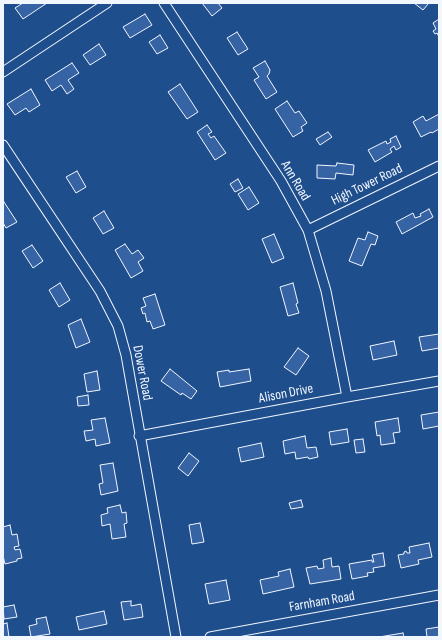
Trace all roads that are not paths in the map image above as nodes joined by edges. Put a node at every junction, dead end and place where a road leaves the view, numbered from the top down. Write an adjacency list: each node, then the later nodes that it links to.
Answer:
1 (107, 3): 3 (street)
2 (164, 3): 6 (street, Ann Road)
3 (3, 72)
4 (3, 145): 9 (street, Dower Road)
5 (439, 166): 6 (street, High Tower Road)
6 (308, 230): 8 (street, Ann Road)
7 (439, 381): 8 (street, Alison Drive)
8 (347, 397): 9 (street, Alison Drive)
9 (139, 436): 11 (street, Dower Road)
10 (439, 595): 12 (street, Farnham Road)
11 (176, 637)
12 (210, 637)

